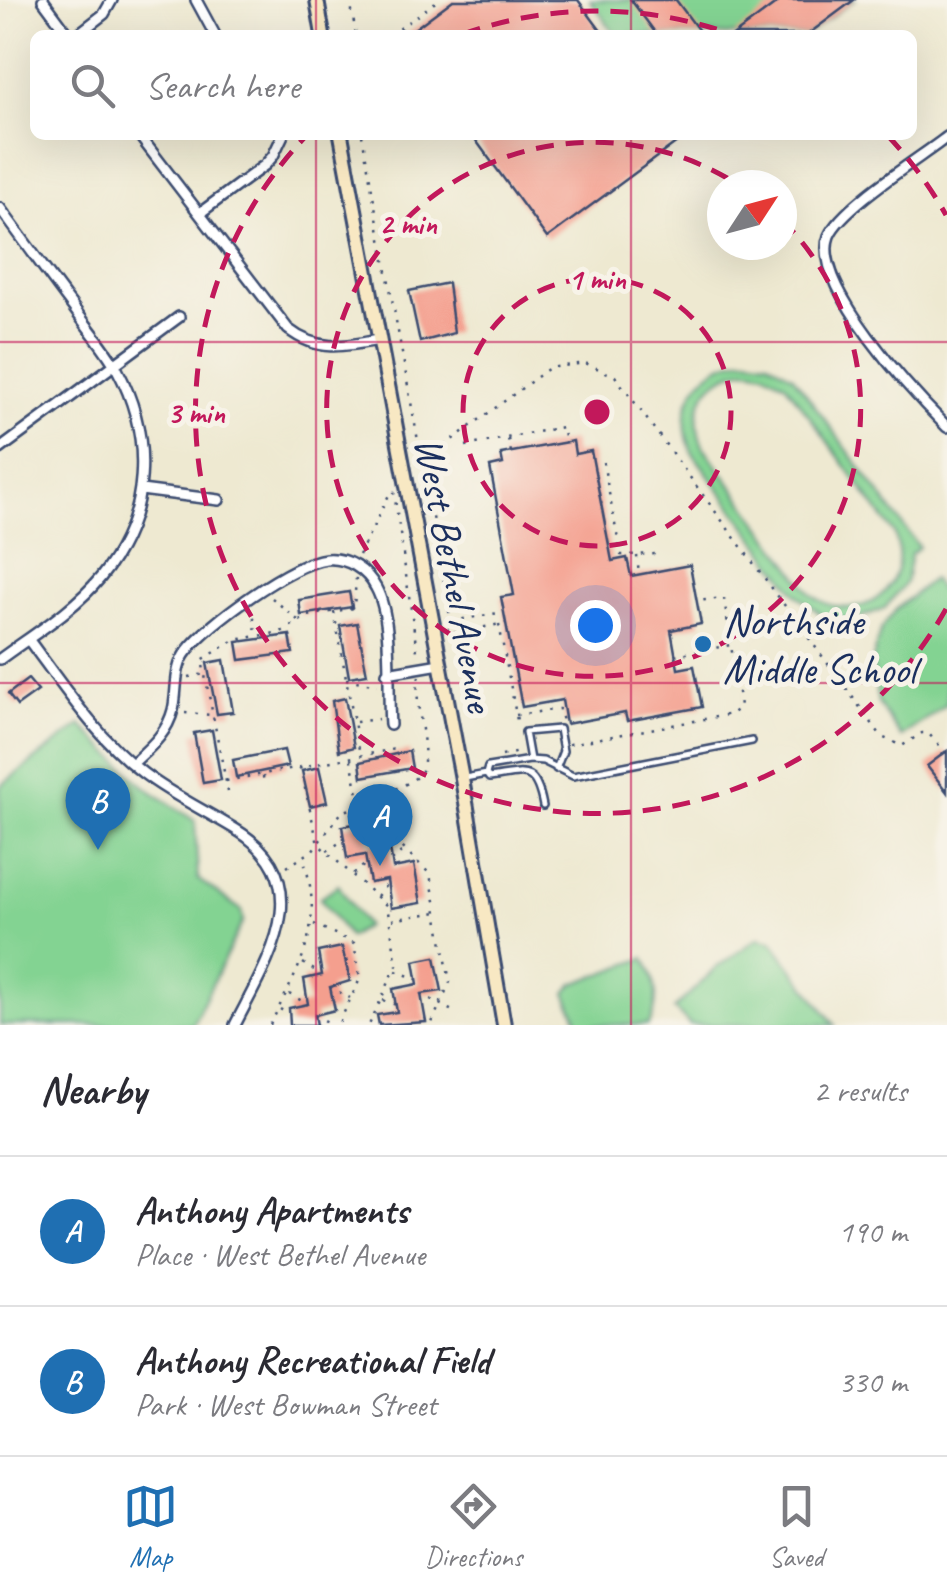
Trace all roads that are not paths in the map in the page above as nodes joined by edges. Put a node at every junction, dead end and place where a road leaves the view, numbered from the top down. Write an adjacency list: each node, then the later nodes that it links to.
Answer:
1 (44, 0): 5 (street)
2 (112, 0): 6 (street)
3 (196, 0): 7 (street)
4 (317, 0): 8 (main road)
5 (65, 30)
6 (83, 30)
7 (212, 30)
8 (323, 30)
9 (947, 138): 18 (street)
10 (143, 140): 14 (street)
11 (281, 140): 14 (street)
12 (342, 140): 16 (main road, West Bethel Avenue)
13 (0, 208): 17 (street)
14 (200, 213): 16 (street)
15 (179, 317): 17 (street)
16 (378, 340): 24 (main road, West Bethel Avenue)
17 (115, 365): 19 (street); 20 (street)
18 (947, 427)
19 (0, 449)
20 (141, 490): 21 (street); 22 (street)
21 (219, 500)
22 (28, 639): 23 (street); 29 (street)
23 (0, 659)
24 (440, 664): 25 (street); 32 (main road, West Bethel Avenue)
25 (388, 672): 26 (street); 29 (street)
26 (389, 721)
27 (752, 742): 30 (lane)
28 (530, 760): 30 (lane); 30 (lane); 31 (lane)
29 (132, 764): 34 (street)
30 (556, 769)
31 (486, 774): 32 (lane); 33 (lane)
32 (462, 778): 35 (main road, West Bethel Avenue)
33 (543, 806)
34 (235, 1025)
35 (504, 1025)

